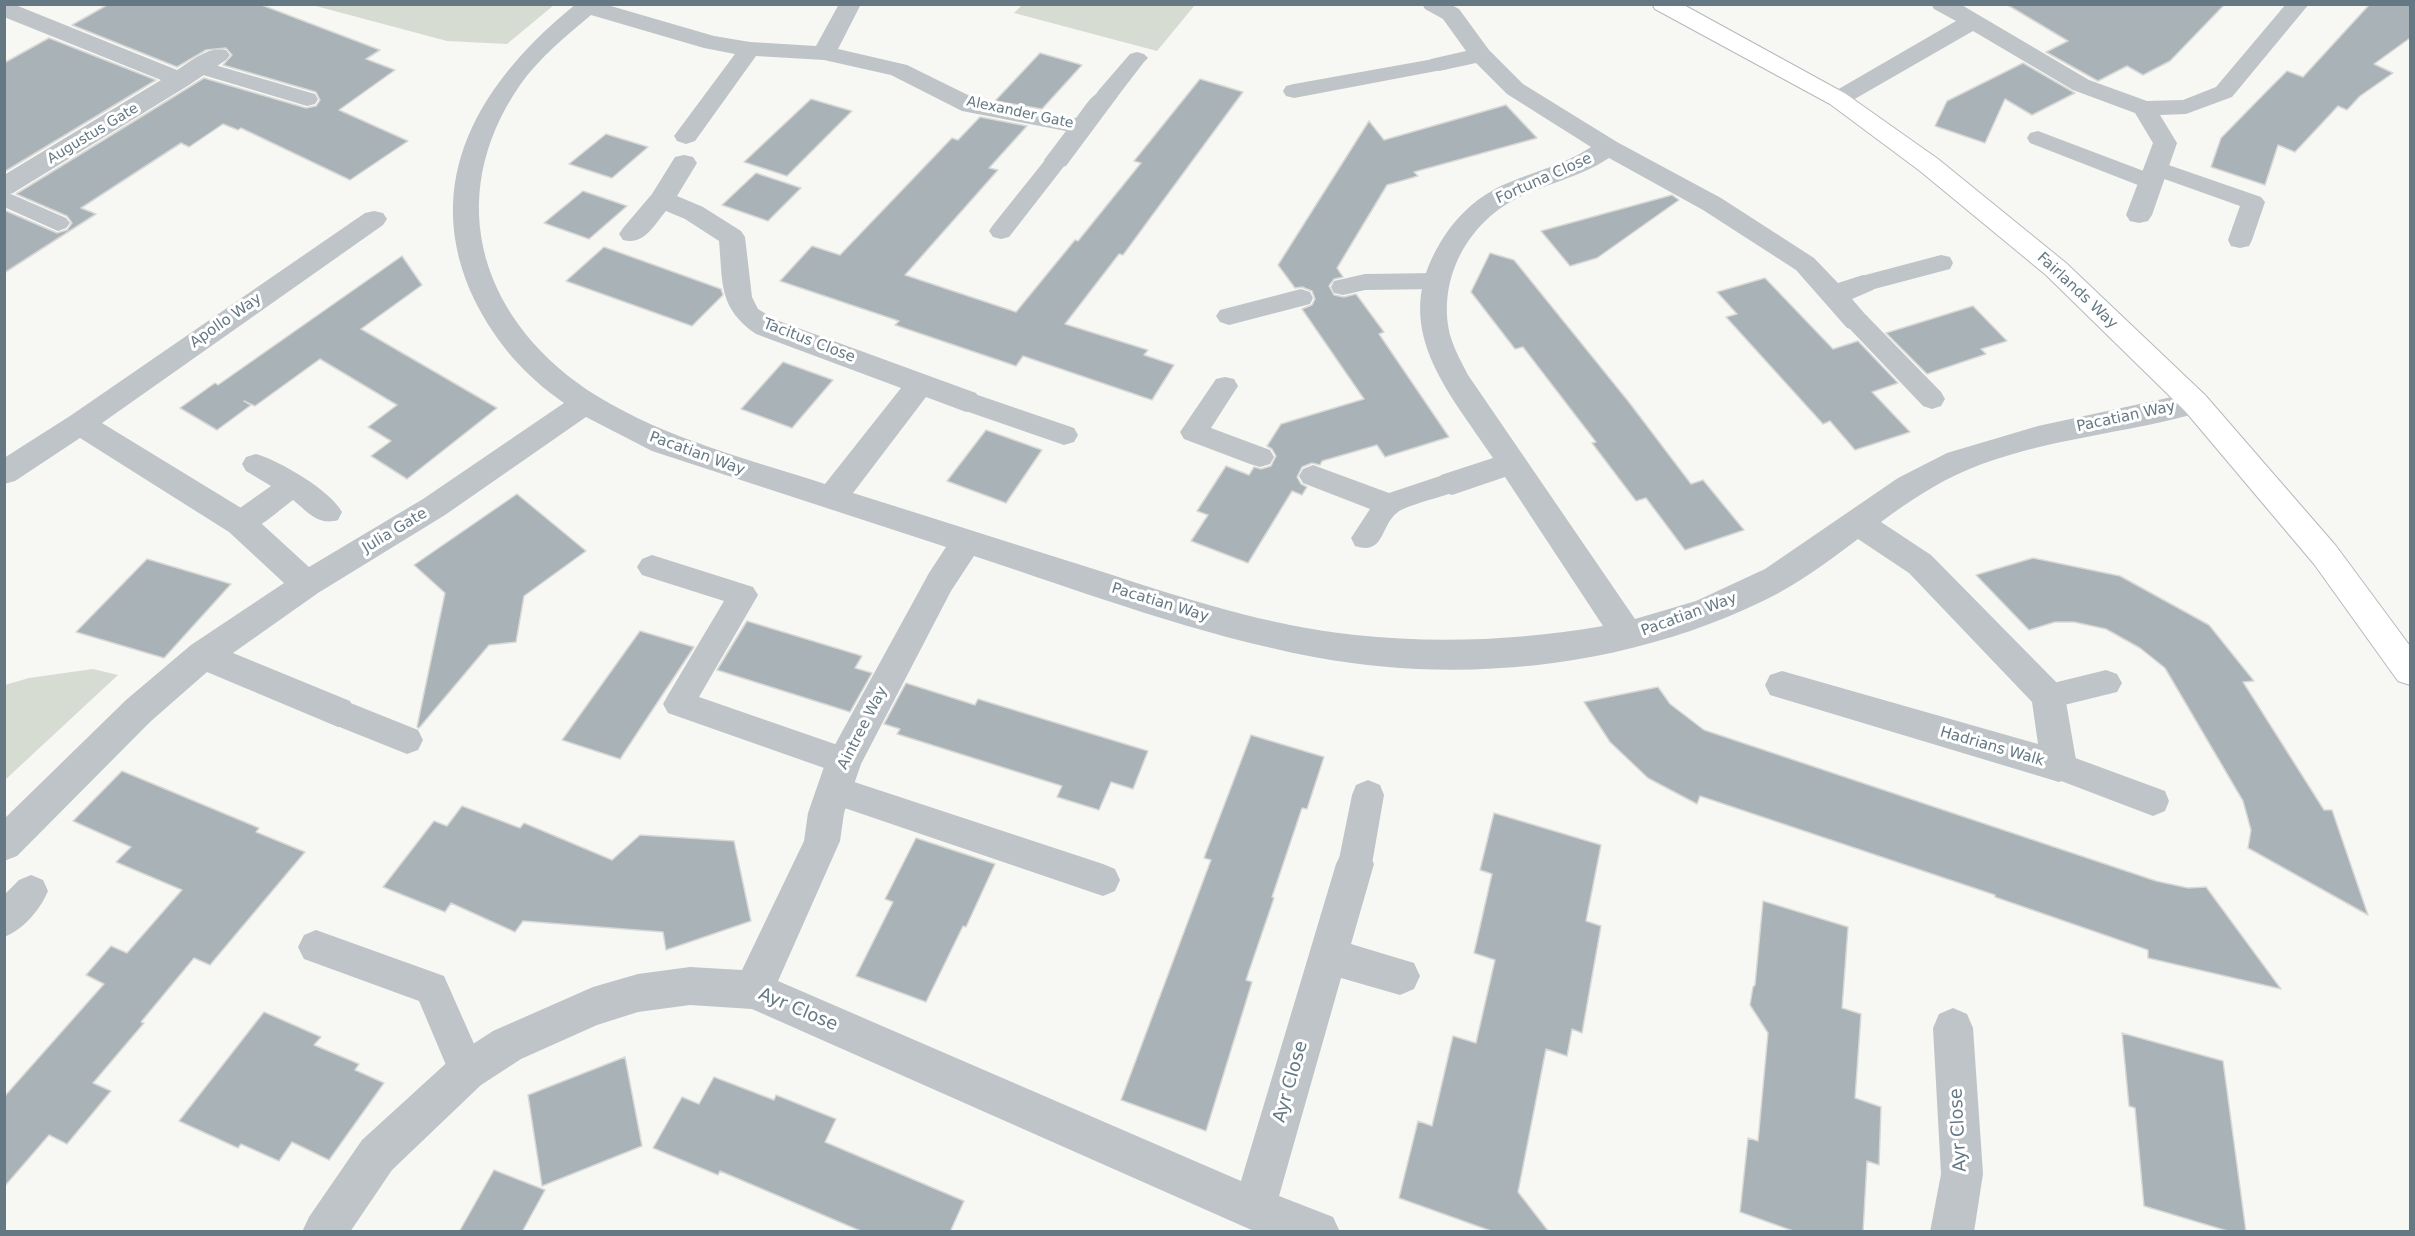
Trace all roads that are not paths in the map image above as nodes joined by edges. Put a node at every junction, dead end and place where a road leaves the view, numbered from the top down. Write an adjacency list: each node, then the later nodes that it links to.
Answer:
1 (850, 4): 10 (street)
2 (1433, 4): 11 (street, Fortuna Close)
3 (1663, 4): 18 (main road, Fairlands Way)
4 (1942, 4): 8 (street)
5 (2298, 4): 19 (street)
6 (590, 6): 9 (street, Alexander Gate); 48 (street, Pacatian Way)
7 (4, 9): 14 (street)
8 (1973, 21): 18 (street); 19 (street)
9 (750, 49): 10 (street, Alexander Gate); 21 (street)
10 (824, 53): 20 (street, Alexander Gate)
11 (1481, 55): 13 (street); 23 (street, Fortuna Close)
12 (1137, 58): 16 (lane)
13 (1439, 64): 15 (lane)
14 (200, 67): 17 (lane); 27 (street, Augustus Gate)
15 (1294, 91)
16 (1106, 96): 20 (street, Alexander Gate)
17 (307, 99)
18 (1838, 99): 49 (main road, Fairlands Way)
19 (2144, 108): 26 (street)
20 (1082, 127): 24 (street, Alexander Gate)
21 (686, 136)
22 (2038, 138): 26 (lane)
23 (1608, 147): 37 (street, Fortuna Close); 40 (street, Fortuna Close)
24 (1057, 159): 33 (lane)
25 (684, 164): 29 (street)
26 (2154, 175): 30 (street); 35 (lane)
27 (4, 187)
28 (4, 198): 32 (lane)
29 (662, 199): 34 (street); 44 (street, Tacitus Close)
30 (2139, 214)
31 (374, 219): 50 (street, Apollo Way)
32 (58, 223)
33 (1001, 231)
34 (632, 234)
35 (2240, 240)
36 (1941, 263): 38 (lane)
37 (1437, 281): 39 (lane); 54 (street, Fortuna Close)
38 (1863, 284): 40 (street)
39 (1343, 287)
40 (1833, 296): 43 (street, Fortuna Close)
41 (1301, 298): 42 (lane)
42 (1229, 316)
43 (1857, 321): 46 (lane)
44 (920, 385): 47 (street, Tacitus Close); 59 (street)
45 (1225, 386): 52 (lane)
46 (1932, 399)
47 (966, 401): 51 (lane)
48 (585, 403): 59 (street, Pacatian Way); 67 (street, Julia Gate)
49 (2195, 403): 62 (street, Pacatian Way); 70 (main road, Fairlands Way)
50 (80, 424): 55 (street, Apollo Way); 63 (street)
51 (1064, 435)
52 (1260, 457)
53 (256, 464): 58 (lane)
54 (1510, 464): 57 (street); 68 (street, Fortuna Close)
55 (4, 473)
56 (1313, 476): 60 (lane)
57 (1452, 483): 60 (lane)
58 (293, 485): 61 (lane); 63 (lane)
59 (831, 499): 65 (street, Pacatian Way)
60 (1388, 504): 64 (lane)
61 (328, 512)
62 (1857, 522): 68 (street, Pacatian Way); 73 (street)
63 (240, 523): 67 (street)
64 (1365, 538)
65 (967, 541): 68 (street, Pacatian Way); 77 (street, Aintree Way)
66 (652, 567): 77 (lane)
67 (307, 584): 69 (street, Julia Gate)
68 (1628, 636)
69 (203, 655): 74 (street); 80 (street, Julia Gate)
70 (2410, 671)
71 (2106, 683): 73 (lane)
72 (1782, 685): 76 (street, Hadrians Walk)
73 (2048, 696): 76 (street, Hadrians Walk)
74 (338, 712): 75 (lane)
75 (407, 740)
76 (2059, 766): 79 (lane)
77 (839, 776): 82 (lane); 88 (street, Aintree Way)
78 (1368, 795): 81 (lane)
79 (2152, 801)
80 (4, 844)
81 (1355, 864): 86 (street, Ayr Close)
82 (1103, 880)
83 (31, 891): 84 (lane)
84 (4, 921)
85 (316, 947): 90 (lane)
86 (1328, 956): 87 (street); 91 (street, Ayr Close)
87 (1400, 976)
88 (753, 990): 90 (street, Ayr Close); 91 (street, Ayr Close)
89 (1953, 1028): 94 (street, Ayr Close)
90 (467, 1071): 92 (street, Ayr Close)
91 (1254, 1209): 93 (street, Ayr Close)
92 (324, 1232)
93 (1318, 1232)
94 (1952, 1232)

